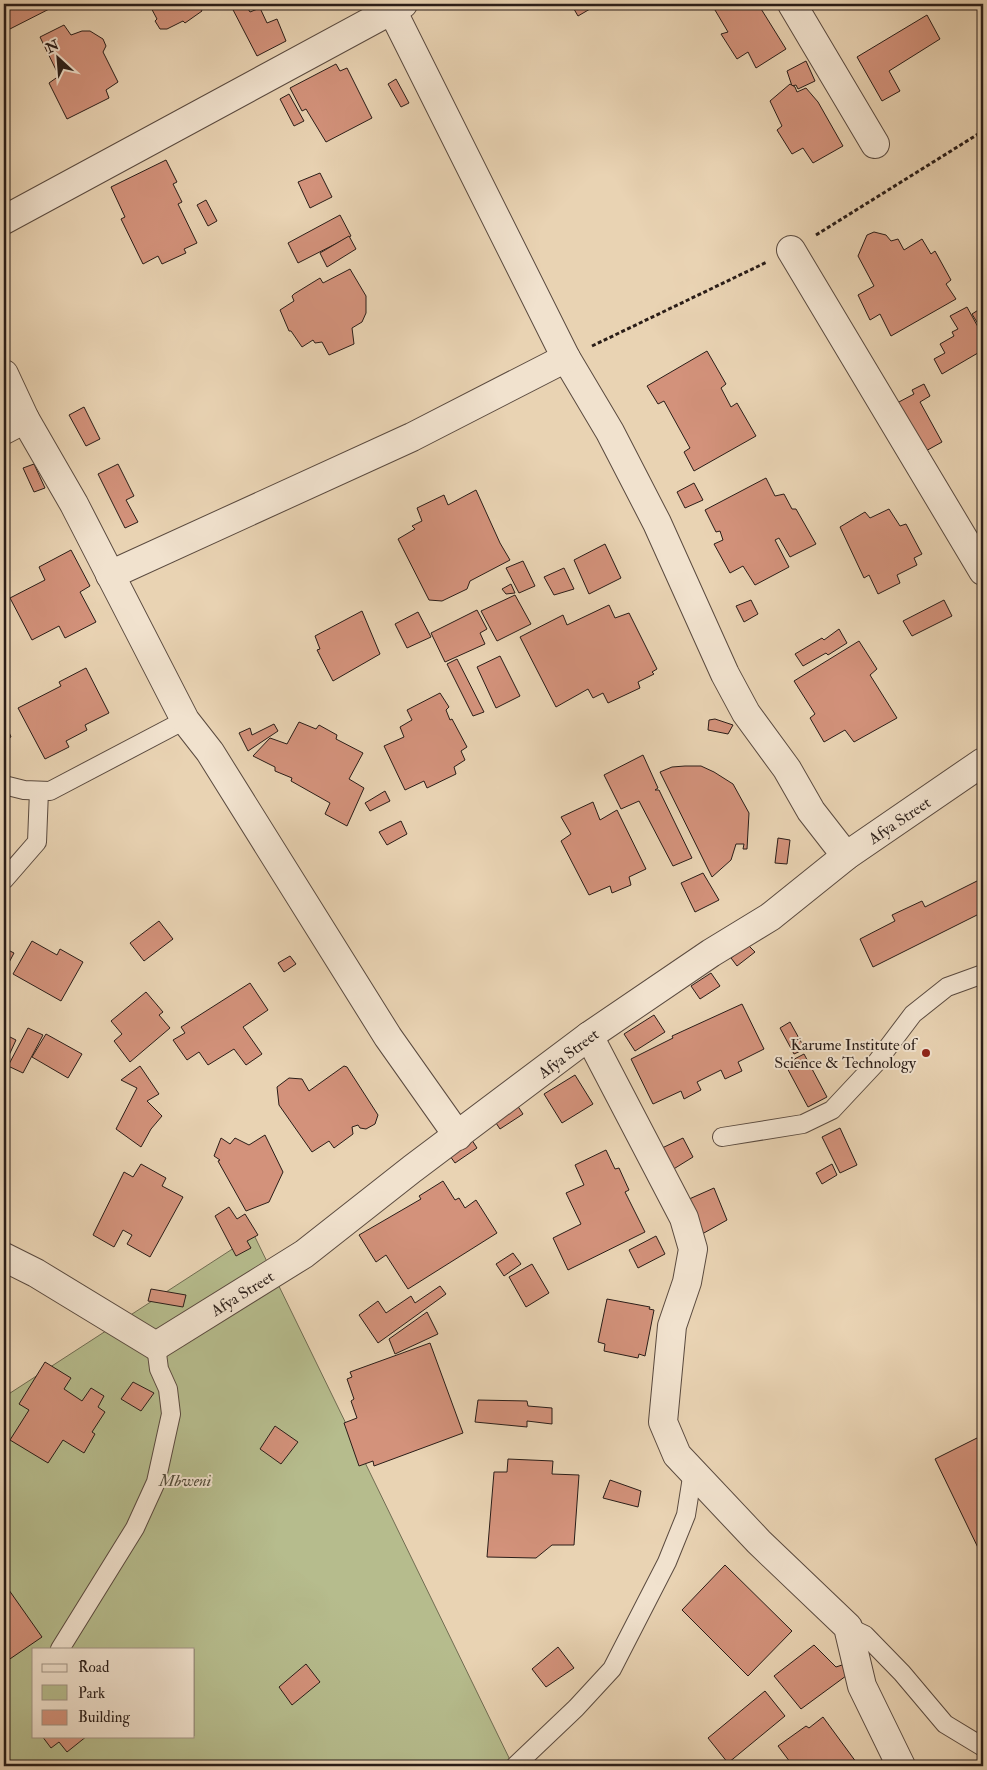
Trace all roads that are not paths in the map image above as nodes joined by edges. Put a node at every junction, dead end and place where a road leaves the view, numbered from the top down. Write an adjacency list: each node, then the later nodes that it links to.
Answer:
1 (792, 4): 3 (street)
2 (394, 6): 4 (street); 6 (street)
3 (875, 144)
4 (4, 220)
5 (791, 250): 9 (street)
6 (566, 358): 10 (street); 15 (street)
7 (4, 374): 8 (street)
8 (14, 424): 10 (street)
9 (983, 572)
10 (110, 575): 11 (street)
11 (185, 720): 14 (lane); 19 (street)
12 (983, 762): 15 (street, Afya Street)
13 (4, 785): 14 (lane)
14 (39, 791): 16 (lane)
15 (846, 856): 18 (street, Afya Street)
16 (4, 880)
17 (983, 974): 20 (lane)
18 (589, 1036): 19 (street, Afya Street); 23 (street)
19 (458, 1136): 22 (street, Afya Street)
20 (722, 1137)
21 (4, 1257): 22 (street)
22 (156, 1346): 25 (lane)
23 (693, 1471): 24 (street); 27 (lane)
24 (848, 1627): 26 (lane); 28 (street)
25 (61, 1648)
26 (983, 1746)
27 (515, 1766)
28 (901, 1766)

